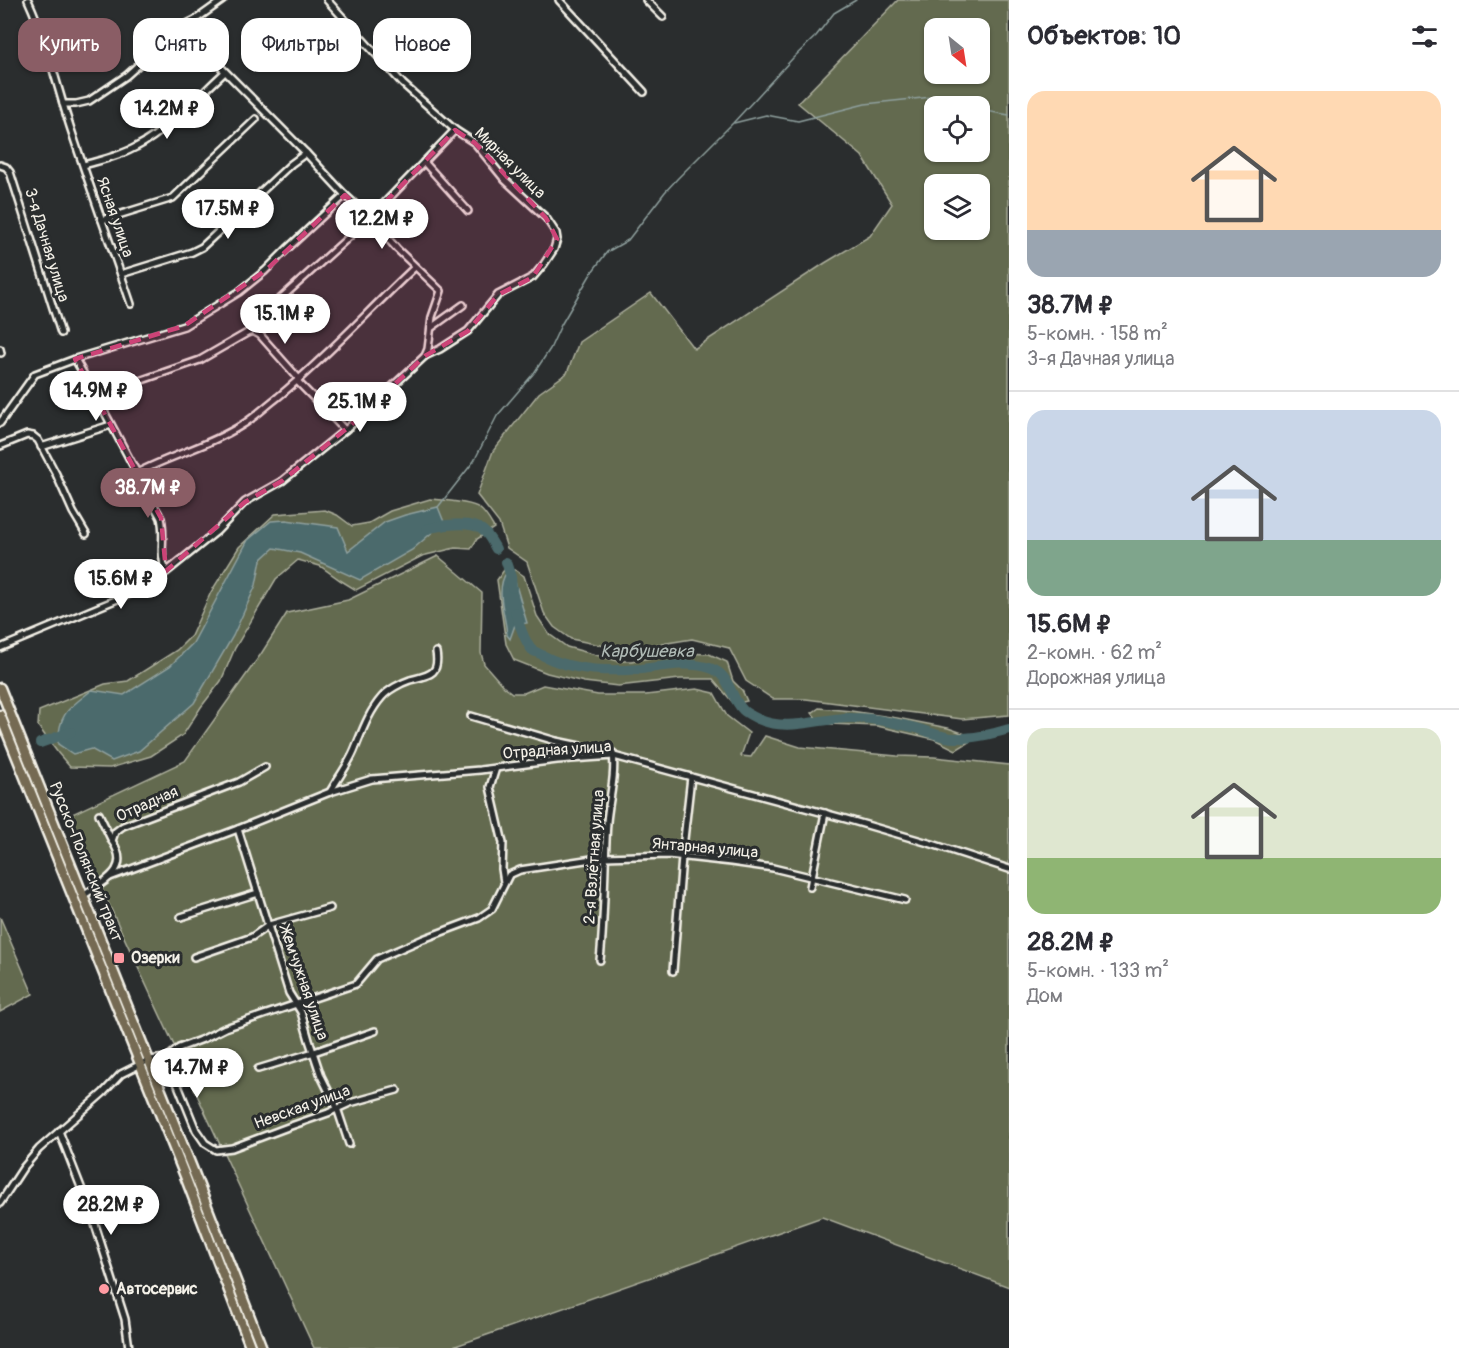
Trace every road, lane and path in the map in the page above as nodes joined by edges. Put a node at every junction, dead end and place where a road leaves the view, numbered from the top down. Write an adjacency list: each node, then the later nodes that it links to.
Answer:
1 (28, 0): 11 (street, Ясная улица)
2 (223, 0): 7 (street)
3 (327, 0): 13 (street, Мирная улица)
4 (559, 0): 10 (street)
5 (646, 0): 6 (street)
6 (663, 17)
7 (198, 18)
8 (133, 70): 11 (street)
9 (225, 72): 14 (street); 16 (street)
10 (644, 92)
11 (63, 104): 16 (street, Ясная улица)
12 (256, 119): 21 (street)
13 (455, 130): 15 (street); 29 (street, Мирная улица)
14 (306, 153): 18 (street); 23 (street)
15 (424, 162): 19 (street); 20 (street)
16 (84, 165): 21 (street, Ясная улица)
17 (3, 166): 28 (street, 3-я Дачная улица)
18 (345, 195): 20 (street); 30 (street)
19 (468, 211)
20 (370, 218): 22 (street); 27 (street)
21 (102, 220): 23 (street, Ясная улица)
22 (415, 267): 26 (street); 31 (street)
23 (121, 274): 24 (street, Ясная улица)
24 (130, 304)
25 (463, 305): 26 (street)
26 (431, 328): 29 (street)
27 (253, 331): 31 (street); 32 (street)
28 (61, 333)
29 (425, 356): 35 (street)
30 (75, 359): 32 (street); 33 (street)
31 (298, 380): 35 (street); 38 (street)
32 (96, 396): 34 (street)
33 (0, 423)
34 (111, 425): 37 (street); 38 (street)
35 (345, 430): 40 (street)
36 (0, 446): 37 (street)
37 (41, 447): 39 (street)
38 (137, 473): 40 (street)
39 (86, 534)
40 (166, 571): 41 (street)
41 (1, 645)
42 (436, 652): 50 (street)
43 (0, 688): 63 (main road, Русско-Полянский тракт)
44 (0, 715): 76 (main road, Русско-Полянский тракт)
45 (471, 716): 46 (street)
46 (614, 756): 48 (street, Отрадная улица); 49 (street, Отрадная улица); 55 (street, 2-я Взлётная улица)
47 (265, 767): 54 (street, Отрадная)
48 (496, 768): 50 (street, Отрадная улица); 60 (street)
49 (691, 777): 51 (street, Отрадная улица); 56 (street)
50 (330, 792): 53 (street, Отрадная улица)
51 (825, 813): 57 (street, Отрадная улица); 59 (street)
52 (99, 814): 54 (street)
53 (238, 829): 58 (street, Отрадная улица); 62 (street, Жемчужная улица)
54 (112, 841): 58 (street, Отрадная)
55 (605, 857): 56 (street, Янтарная улица); 60 (street, Янтарная улица); 69 (street, 2-я Взлётная улица)
56 (682, 857): 59 (street, Янтарная улица); 70 (street)
57 (1009, 869)
58 (110, 877): 63 (street)
59 (812, 878): 61 (street); 64 (street, Янтарная улица)
60 (504, 882): 71 (street)
61 (810, 887)
62 (258, 893): 66 (street); 67 (street, Жемчужная улица)
63 (83, 896): 75 (main road, Русско-Полянский тракт)
64 (905, 900)
65 (330, 908): 67 (street)
66 (181, 917)
67 (269, 925): 68 (street); 71 (street, Жемчужная улица)
68 (194, 957)
69 (600, 960)
70 (673, 971)
71 (296, 1004): 73 (street, Жемчужная улица); 74 (street)
72 (375, 1031): 73 (street)
73 (314, 1052): 77 (street); 79 (street, Жемчужная улица)
74 (167, 1058): 75 (street); 79 (street, Невская улица)
75 (149, 1060): 76 (street); 85 (main road, Русско-Полянский тракт)
76 (140, 1064): 80 (street); 84 (main road, Русско-Полянский тракт)
77 (258, 1069)
78 (397, 1090): 79 (street, Невская улица)
79 (337, 1108): 81 (street, Жемчужная улица)
80 (59, 1131): 82 (street); 83 (street)
81 (348, 1144)
82 (0, 1203)
83 (129, 1348)
84 (251, 1348)
85 (262, 1348)

